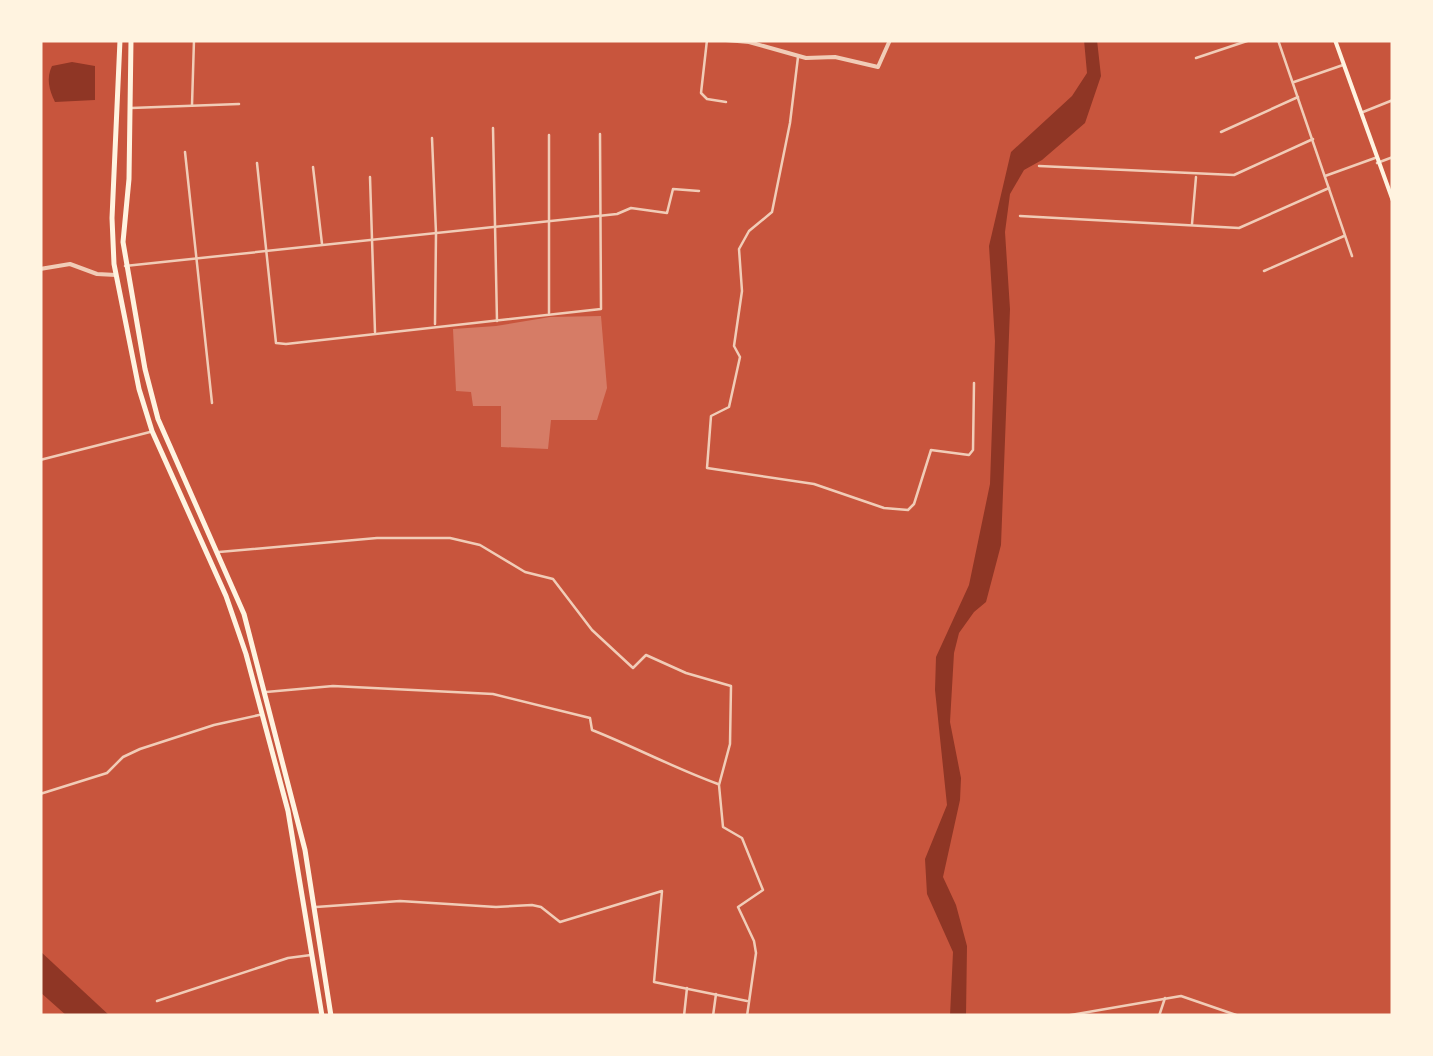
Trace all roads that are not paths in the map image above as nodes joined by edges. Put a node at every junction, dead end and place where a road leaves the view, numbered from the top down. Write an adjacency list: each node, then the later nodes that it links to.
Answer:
1 (120, 40): 54 (highway)
2 (131, 40): 19 (highway)
3 (194, 40): 18 (street)
4 (707, 40): 16 (street)
5 (728, 40): 10 (street)
6 (890, 40): 10 (street)
7 (1250, 40): 11 (street)
8 (1278, 40): 13 (street)
9 (1335, 40): 12 (main road)
10 (798, 56): 59 (street)
11 (1196, 58)
12 (1344, 65): 13 (street); 20 (main road)
13 (1294, 82): 14 (street)
14 (1300, 97): 22 (street); 26 (street)
15 (1393, 100): 20 (street)
16 (726, 102)
17 (239, 104): 18 (street)
18 (192, 106): 19 (street)
19 (130, 108): 51 (highway)
20 (1361, 113): 29 (main road)
21 (493, 128): 43 (street)
22 (1221, 132)
23 (600, 134): 39 (street)
24 (549, 135): 41 (street)
25 (432, 138): 44 (street)
26 (1313, 140): 33 (street); 34 (street)
27 (185, 152): 50 (street)
28 (1393, 157): 29 (street)
29 (1376, 161): 34 (street); 38 (main road)
30 (257, 163): 48 (street)
31 (314, 166): 47 (street)
32 (1038, 166): 33 (street)
33 (1196, 174): 42 (street)
34 (1325, 176): 36 (street)
35 (370, 177): 46 (street)
36 (1329, 188): 42 (street); 45 (street)
37 (698, 191): 39 (street)
38 (1393, 201)
39 (600, 214): 41 (street); 55 (street)
40 (1020, 216): 42 (street)
41 (550, 220): 43 (street); 55 (street)
42 (1192, 225)
43 (495, 226): 44 (street); 56 (street)
44 (436, 233): 46 (street); 57 (street)
45 (1345, 236): 49 (street); 53 (street)
46 (374, 240): 47 (street); 58 (street)
47 (322, 246): 48 (street)
48 (264, 252): 50 (street); 58 (street)
49 (1352, 256)
50 (196, 259): 51 (street); 60 (street)
51 (124, 266): 63 (highway)
52 (40, 269): 54 (street)
53 (1264, 271)
54 (116, 274): 61 (highway)
55 (549, 314): 56 (street)
56 (497, 323): 57 (street)
57 (435, 325): 58 (street)
58 (375, 333)
59 (974, 383)
60 (212, 402)
61 (152, 431): 62 (street); 65 (highway)
62 (40, 460)
63 (219, 552): 64 (highway); 66 (street)
64 (266, 692): 66 (street); 68 (highway)
65 (260, 714): 67 (street); 69 (highway)
66 (719, 784): 74 (street)
67 (40, 794)
68 (316, 907): 70 (street); 77 (highway)
69 (313, 954): 73 (street); 76 (highway)
70 (686, 988): 71 (street); 78 (street)
71 (716, 994): 74 (street); 79 (street)
72 (1165, 997): 75 (street); 82 (street); 83 (street)
73 (157, 1001)
74 (748, 1001): 80 (street)
75 (1081, 1014): 81 (street)
76 (322, 1016)
77 (331, 1016)
78 (684, 1016)
79 (713, 1016)
80 (747, 1016)
81 (1065, 1016)
82 (1160, 1016)
83 (1239, 1016)

